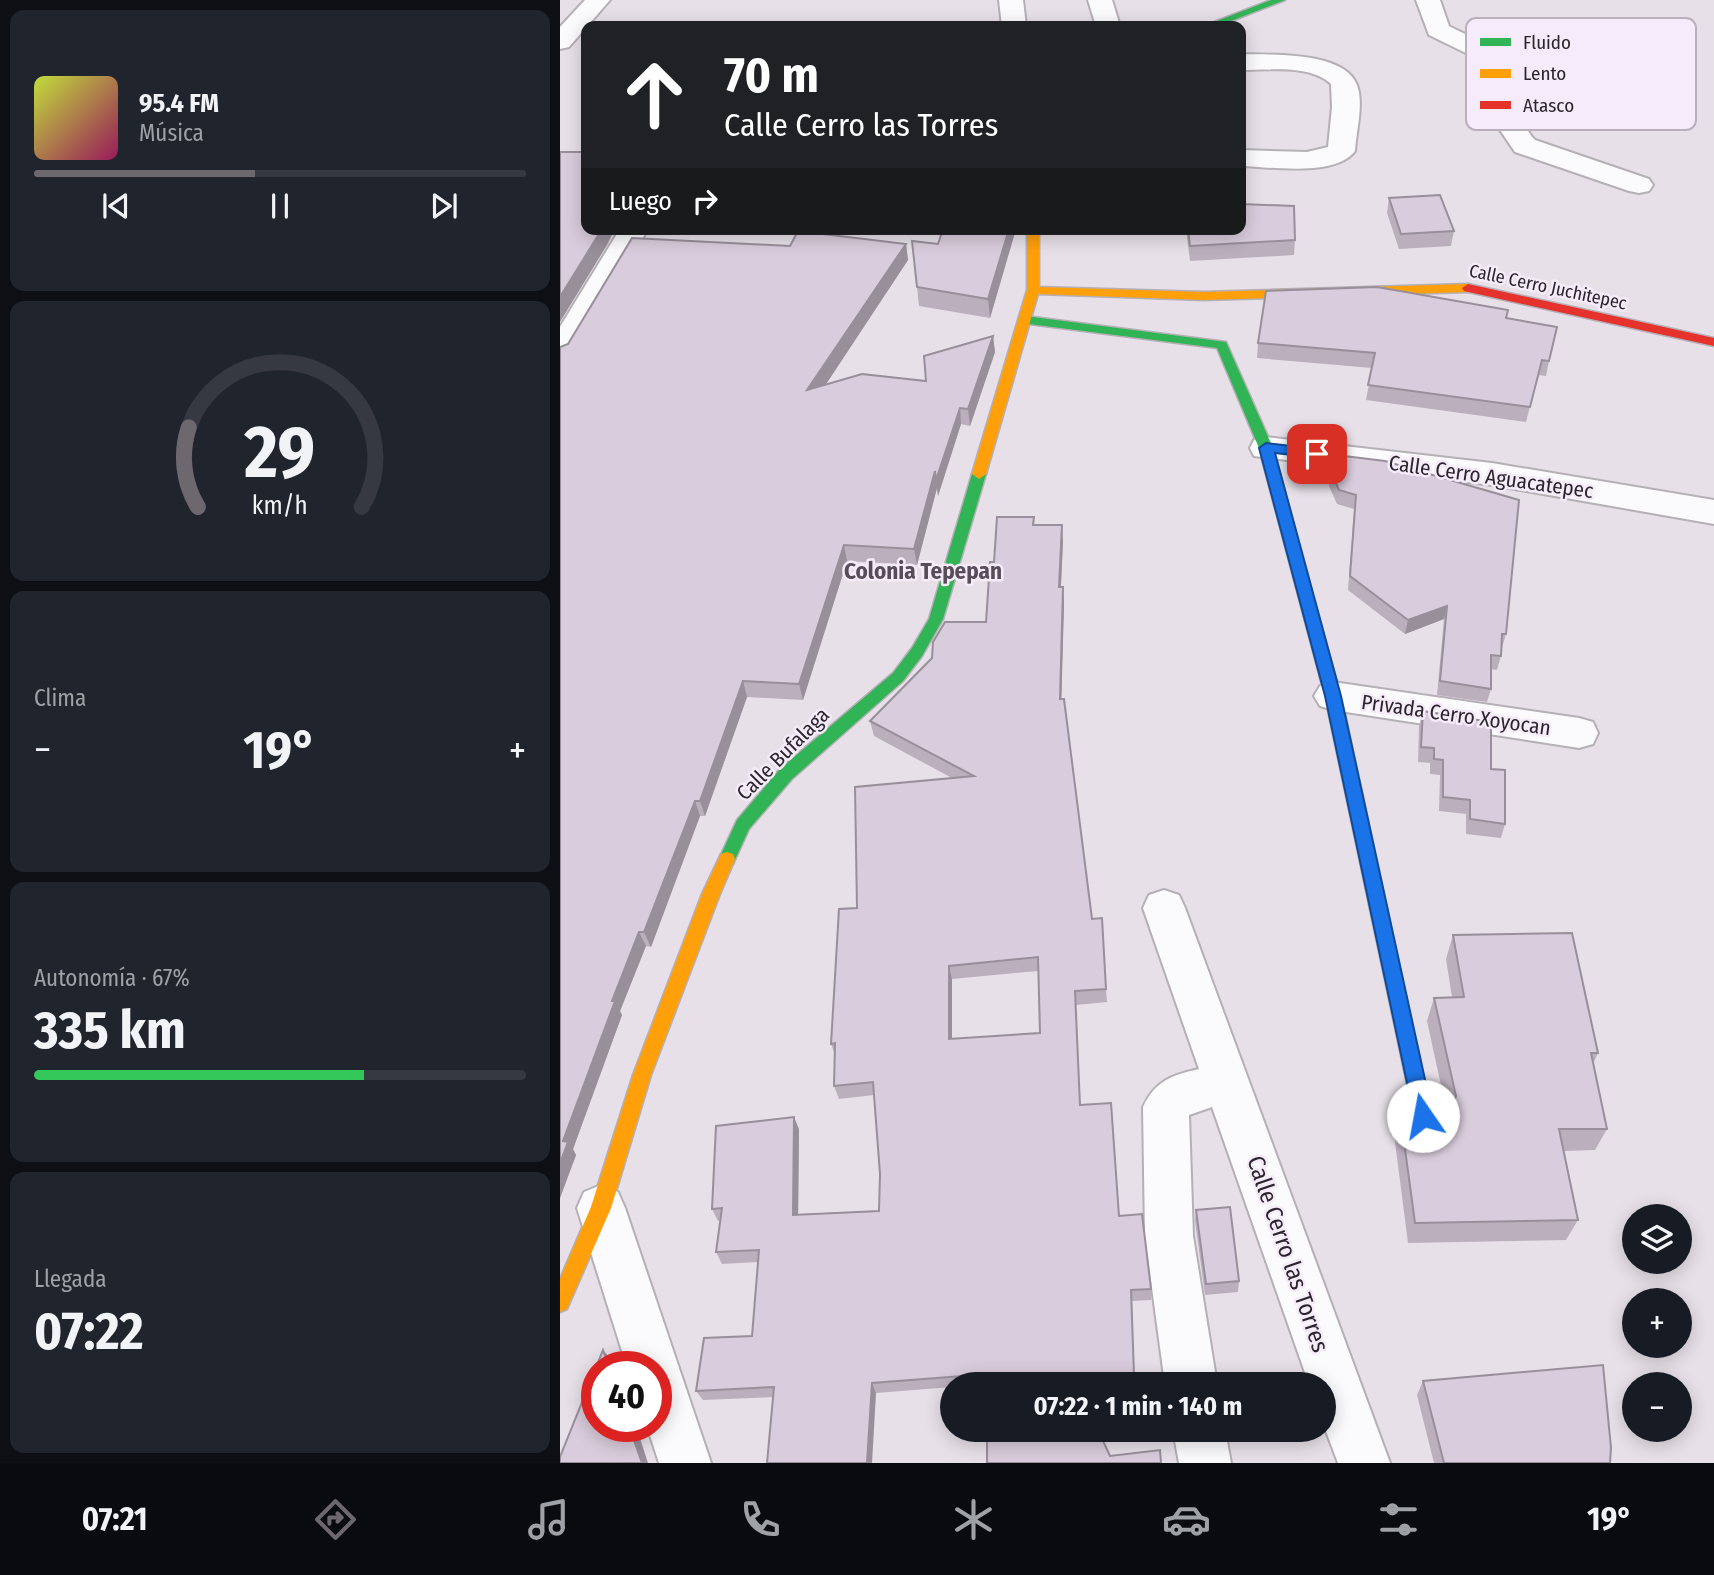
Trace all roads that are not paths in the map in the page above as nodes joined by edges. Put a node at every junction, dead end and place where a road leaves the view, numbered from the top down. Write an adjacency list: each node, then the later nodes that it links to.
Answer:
1 (598, 0): 9 (street)
2 (1011, 0): 6 (street)
3 (1100, 0): 7 (street)
4 (1280, 0): 8 (street)
5 (1428, 0): 10 (street)
6 (1013, 21)
7 (1106, 21)
8 (1223, 21)
9 (560, 42)
10 (1466, 45)
11 (1246, 61): 13 (street)
12 (1513, 130): 14 (street)
13 (1246, 158)
14 (1639, 185)
15 (630, 235): 20 (street)
16 (1033, 235): 17 (street)
17 (1033, 290): 18 (street, Calle Bufalaga); 19 (street, Calle Cerro Juchitepec)
18 (1025, 320): 21 (street); 28 (street, Calle Bufalaga)
19 (1714, 342)
20 (560, 352)
21 (1266, 448): 22 (street, Calle Cerro Aguacatepec); 23 (street)
22 (1714, 512)
23 (1333, 696): 24 (street, Privada Cerro Xoyocan); 27 (street)
24 (1579, 733)
25 (1164, 908): 26 (street, Calle Cerro las Torres)
26 (1228, 1083): 31 (street); 36 (street, Calle Cerro las Torres)
27 (1423, 1116)
28 (601, 1208): 29 (street, Calle Bufalaga); 30 (street)
29 (560, 1302)
30 (648, 1351)
31 (1189, 1372)
32 (672, 1424): 34 (street)
33 (1201, 1442): 35 (street)
34 (685, 1463)
35 (1205, 1463)
36 (1364, 1463)

